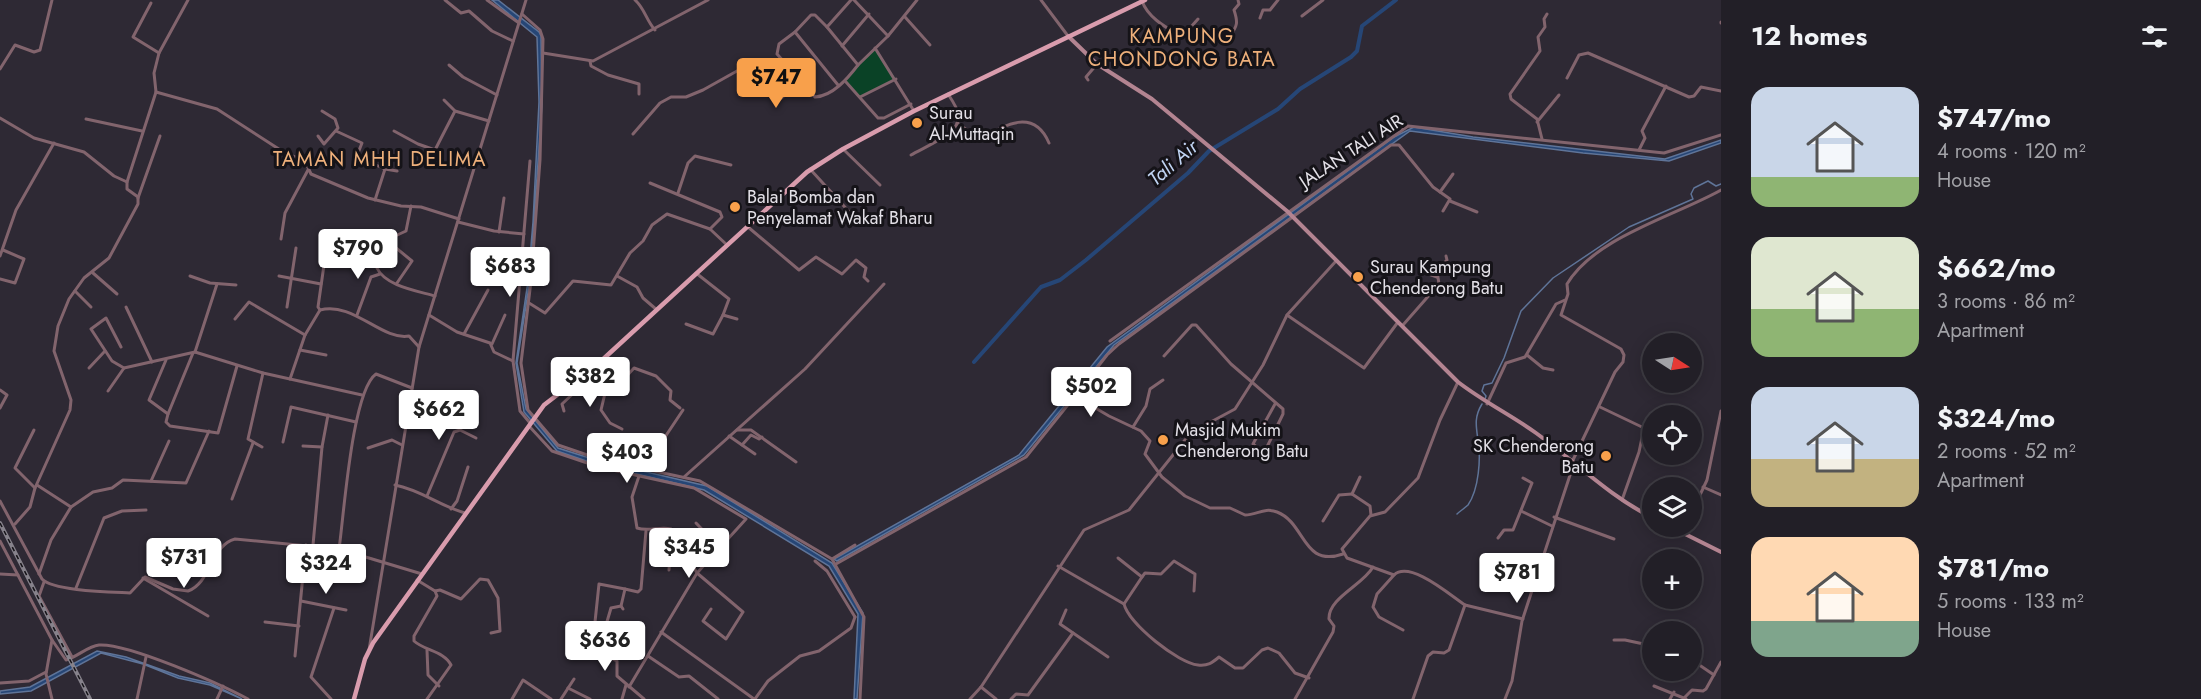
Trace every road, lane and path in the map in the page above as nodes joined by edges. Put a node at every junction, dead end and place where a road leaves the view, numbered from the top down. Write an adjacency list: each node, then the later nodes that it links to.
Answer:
1 (52, 0): 40 (street)
2 (188, 0): 34 (street)
3 (445, 0): 30 (street)
4 (487, 0): 23 (street)
5 (526, 0): 16 (street)
6 (635, 0): 25 (street)
7 (708, 0): 25 (street)
8 (852, 0): 17 (street); 24 (street)
9 (917, 0): 19 (street)
10 (1041, 0): 28 (street)
11 (1238, 0): 29 (street)
12 (1278, 0): 21 (street)
13 (1323, 0): 20 (street)
14 (1143, 1): 22 (street); 28 (main road)
15 (152, 3): 34 (street)
16 (522, 14): 23 (street); 35 (street)
17 (869, 14): 27 (street); 32 (street)
18 (1547, 14): 63 (street)
19 (905, 16): 27 (street); 31 (street)
20 (1302, 16)
21 (1260, 18)
22 (1198, 20)
23 (519, 23): 30 (street)
24 (827, 27): 26 (street); 32 (street)
25 (655, 30): 36 (street)
26 (795, 32): 44 (street); 46 (street)
27 (888, 36): 33 (street)
28 (1068, 36): 37 (street); 51 (main road)
29 (1229, 37)
30 (513, 41): 52 (street)
31 (930, 45)
32 (842, 46): 39 (street)
33 (875, 48): 39 (street); 42 (street)
34 (159, 53): 49 (street)
35 (543, 53): 36 (street); 136 (street)
36 (590, 61): 50 (street)
37 (1097, 64): 43 (street); 96 (street)
38 (449, 65): 52 (street)
39 (858, 65): 45 (street)
40 (0, 69)
41 (1567, 78): 47 (street)
42 (896, 79): 54 (street); 56 (street)
43 (1088, 80)
44 (802, 81): 46 (street); 68 (street)
45 (846, 82): 46 (street); 54 (street)
46 (838, 86)
47 (1666, 86): 48 (street); 76 (street)
48 (1721, 91)
49 (156, 92): 65 (street); 82 (street)
50 (639, 94)
51 (948, 94): 59 (main road); 64 (street)
52 (496, 95): 62 (street)
53 (1559, 95): 63 (street)
54 (860, 97): 56 (street)
55 (444, 100): 58 (street)
56 (911, 104): 59 (street)
57 (322, 111): 66 (street)
58 (455, 111): 62 (street); 67 (street)
59 (914, 111): 75 (main road)
60 (0, 118): 74 (street)
61 (86, 119): 65 (street)
62 (489, 121): 101 (street)
63 (1537, 122): 72 (street)
64 (957, 123): 73 (street); 77 (street)
65 (142, 131): 85 (street)
66 (336, 131): 71 (street); 80 (street)
67 (394, 131)
68 (633, 134)
69 (1721, 135): 76 (street, JALAN TALI AIR)
70 (160, 136): 92 (street)
71 (318, 136)
72 (1542, 139): 76 (street, JALAN TALI AIR); 96 (street, JALAN TALI AIR)
73 (1049, 142)
74 (54, 143): 85 (street); 111 (street)
75 (843, 148): 81 (main road); 87 (street)
76 (1640, 151)
77 (911, 154)
78 (530, 161): 105 (street)
79 (731, 165): 90 (street)
80 (385, 169): 83 (street); 93 (street)
81 (810, 169): 99 (street); 102 (main road)
82 (308, 170): 93 (street); 106 (street)
83 (397, 171)
84 (1453, 174): 89 (street)
85 (127, 182): 92 (street)
86 (650, 183): 90 (street)
87 (880, 185)
88 (1721, 190): 135 (street)
89 (1440, 192): 94 (street); 100 (street)
90 (678, 193): 103 (street)
91 (504, 198): 104 (street)
92 (138, 199): 116 (street)
93 (375, 200): 95 (street)
94 (1450, 201): 97 (street); 98 (street)
95 (411, 206): 101 (street); 107 (street)
96 (1287, 211): 100 (street); 154 (street, JALAN TALI AIR)
97 (1443, 211)
98 (1477, 212)
99 (853, 216)
100 (1294, 217): 114 (street); 184 (street)
101 (458, 221): 104 (street); 134 (street)
102 (747, 226): 109 (main road); 125 (street)
103 (710, 229): 109 (street); 121 (street)
104 (499, 232): 105 (street)
105 (524, 234): 165 (street)
106 (281, 240)
107 (390, 243): 118 (street); 128 (street)
108 (327, 244): 127 (street)
109 (727, 245): 117 (main road)
110 (296, 248): 124 (street)
111 (3, 250): 112 (street); 123 (street)
112 (0, 256)
113 (1446, 256): 122 (street)
114 (1338, 260): 146 (street); 149 (street)
115 (1420, 271): 122 (street)
116 (93, 273): 132 (street); 133 (street)
117 (696, 273): 141 (main road); 145 (street)
118 (380, 274): 128 (street); 142 (street)
119 (190, 276): 126 (street)
120 (279, 276): 124 (street)
121 (617, 276): 136 (street); 141 (street)
122 (1439, 278): 151 (street)
123 (0, 279)
124 (293, 279): 127 (street); 139 (street)
125 (868, 281)
126 (217, 284): 130 (street); 160 (street)
127 (321, 284): 140 (street)
128 (397, 284): 134 (street)
129 (884, 284): 198 (street)
130 (236, 285)
131 (488, 290): 152 (street)
132 (75, 291): 137 (street); 225 (street)
133 (117, 294)
134 (435, 296): 143 (street)
135 (1566, 300): 162 (street); 188 (street)
136 (529, 303): 195 (street)
137 (91, 307)
138 (126, 307): 166 (street)
139 (287, 307)
140 (320, 310): 142 (street); 153 (street)
141 (657, 310): 167 (main road)
142 (357, 315): 157 (street)
143 (429, 315): 152 (street); 157 (street)
144 (505, 315): 155 (street)
145 (723, 315): 148 (street); 150 (street)
146 (1287, 315): 149 (street); 178 (street)
147 (235, 319): 153 (street)
148 (737, 319)
149 (1398, 321): 151 (street)
150 (686, 324)
151 (1403, 325): 177 (street)
152 (464, 334): 155 (street)
153 (305, 335): 158 (street)
154 (1110, 341)
155 (492, 344): 165 (street)
156 (121, 346): 159 (street)
157 (419, 347): 179 (street)
158 (300, 350): 161 (street); 174 (street)
159 (105, 351): 169 (street); 170 (street)
160 (194, 353): 164 (street); 168 (street); 192 (street)
161 (326, 355)
162 (1527, 355): 171 (street); 187 (street)
163 (1164, 356): 178 (street)
164 (166, 360): 166 (street); 192 (street)
165 (513, 361): 195 (street)
166 (152, 362): 170 (street)
167 (600, 362): 173 (street); 176 (main road)
168 (237, 366): 172 (street); 200 (street)
169 (89, 368)
170 (124, 368): 181 (street)
171 (1553, 370)
172 (263, 373): 174 (street); 206 (street)
173 (609, 373): 197 (street); 217 (street)
174 (290, 379): 183 (street)
175 (1163, 380): 196 (street)
176 (575, 381): 182 (main road); 185 (street)
177 (1458, 382): 187 (street); 239 (street)
178 (1251, 384): 186 (street); 218 (street)
179 (412, 388): 183 (street); 207 (street)
180 (0, 390): 189 (street)
181 (108, 391)
182 (562, 391): 185 (street); 195 (main road)
183 (362, 395): 194 (street)
184 (1075, 396): 196 (street); 262 (street)
185 (568, 399): 190 (street)
186 (1275, 404): 186 (street)
187 (1487, 404): 215 (street)
188 (1600, 407): 215 (street); 232 (street)
189 (0, 408)
190 (564, 411)
191 (1721, 411): 226 (street)
192 (168, 414): 200 (street)
193 (328, 415): 194 (street); 205 (street); 211 (street)
194 (356, 422): 254 (street)
195 (530, 422): 217 (street); 219 (street); 238 (main road)
196 (1133, 427): 218 (street)
197 (622, 429)
198 (737, 429): 201 (street); 202 (street)
199 (34, 430): 225 (street)
200 (209, 432): 223 (street)
201 (729, 436): 208 (street); 221 (street)
202 (762, 437): 208 (street); 214 (street)
203 (476, 438): 229 (street)
204 (169, 441): 223 (street)
205 (283, 442)
206 (253, 443): 210 (street); 230 (street)
207 (402, 445): 212 (street); 224 (street)
208 (742, 445): 213 (street)
209 (303, 446): 211 (street)
210 (262, 447)
211 (322, 447): 252 (street)
212 (368, 448)
213 (755, 454)
214 (796, 462)
215 (1573, 463): 232 (street); 240 (street)
216 (468, 467): 234 (street)
217 (650, 470): 221 (street)
218 (1159, 473): 257 (street); 263 (street)
219 (639, 476): 245 (street); 255 (street)
220 (1360, 477): 227 (street)
221 (682, 478): 259 (street)
222 (1523, 478): 236 (street)
223 (151, 481): 233 (street)
224 (395, 485): 229 (street); 260 (street)
225 (36, 487): 233 (street); 243 (street)
226 (1703, 488): 228 (street)
227 (1352, 494): 239 (street); 241 (street)
228 (1721, 495)
229 (427, 496): 234 (street)
230 (232, 499)
231 (0, 501): 243 (street)
232 (1622, 501): 237 (street)
233 (71, 507): 268 (street)
234 (451, 509): 238 (street)
235 (146, 510): 276 (street)
236 (1521, 511): 244 (street); 248 (street)
237 (1642, 512)
238 (465, 513): 269 (main road)
239 (1371, 515): 257 (street)
240 (1554, 517): 244 (street); 249 (street)
241 (1323, 521)
242 (696, 523): 255 (street)
243 (15, 524): 268 (street)
244 (1552, 526): 292 (street)
245 (646, 531): 246 (street); 277 (street)
246 (674, 534): 265 (street); 266 (street)
247 (1690, 537): 256 (street)
248 (1497, 538)
249 (1614, 539)
250 (0, 540): 270 (street)
251 (306, 545): 252 (street); 278 (street); 282 (street)
252 (313, 545): 254 (street)
253 (855, 545): 259 (street)
254 (339, 549): 260 (street)
255 (720, 549): 266 (street)
256 (1721, 552)
257 (1343, 554): 264 (street)
258 (1118, 558): 272 (street)
259 (832, 559): 262 (street)
260 (382, 561): 269 (street); 304 (street)
261 (815, 561): 290 (street)
262 (836, 564): 291 (street)
263 (1058, 566): 283 (street); 321 (street)
264 (1373, 567): 271 (street); 314 (street)
265 (669, 570)
266 (697, 573): 286 (street); 296 (street)
267 (0, 574): 270 (street)
268 (39, 574): 275 (street)
269 (422, 574): 274 (main road)
270 (18, 575): 299 (street)
271 (1394, 575): 284 (street); 295 (street)
272 (1142, 577): 280 (street); 283 (street)
273 (144, 578): 276 (street); 278 (street); 281 (street)
274 (417, 580): 279 (street); 304 (main road)
275 (44, 582): 276 (street); 307 (street)
276 (76, 588)
277 (625, 589): 277 (street)
278 (182, 591): 281 (street)
279 (435, 591): 297 (street); 303 (street)
280 (1194, 591)
281 (178, 598): 289 (street)
282 (302, 601): 285 (street); 294 (street)
283 (1124, 604): 314 (street)
284 (1465, 605): 292 (street); 345 (street)
285 (334, 608): 287 (street); 329 (street)
286 (711, 609)
287 (346, 610)
288 (1066, 610): 298 (street)
289 (208, 616)
290 (855, 617): 291 (street); 339 (street)
291 (863, 617): 340 (street)
292 (1523, 619): 346 (street)
293 (265, 622): 294 (street)
294 (299, 626): 305 (street)
295 (1403, 630)
296 (661, 632): 306 (street); 339 (street)
297 (491, 633)
298 (1073, 633): 309 (street); 343 (street)
299 (52, 640): 307 (street); 312 (street)
300 (1614, 640): 301 (street)
301 (1642, 644)
302 (587, 647): 318 (street)
303 (427, 650): 317 (street); 317 (street)
304 (369, 651): 330 (main road)
305 (296, 656)
306 (648, 656): 318 (street); 338 (street)
307 (72, 657): 308 (street)
308 (146, 657): 320 (street); 327 (street)
309 (1108, 657)
310 (1721, 662): 313 (street)
311 (1702, 667): 313 (street)
312 (46, 673): 316 (street); 326 (street)
313 (1714, 675): 325 (street)
314 (1309, 678): 344 (street)
315 (574, 679): 322 (street)
316 (0, 683)
317 (439, 686): 331 (street)
318 (627, 686): 336 (street); 337 (street)
319 (1654, 686): 323 (street)
320 (222, 687): 324 (street); 328 (street)
321 (981, 687): 341 (street); 342 (street)
322 (568, 688): 334 (street); 335 (street)
323 (1674, 692): 325 (street); 347 (street)
324 (218, 698)
325 (1685, 698)
326 (52, 699)
327 (137, 699)
328 (248, 699)
329 (331, 699)
330 (354, 699)
331 (427, 699)
332 (512, 699): 333 (street)
333 (551, 699)
334 (561, 699)
335 (590, 699)
336 (622, 699)
337 (644, 699)
338 (718, 699)
339 (755, 699)
340 (860, 699)
341 (970, 699)
342 (996, 699)
343 (1011, 699)
344 (1295, 699)
345 (1413, 699)
346 (1505, 699)
347 (1670, 699)

